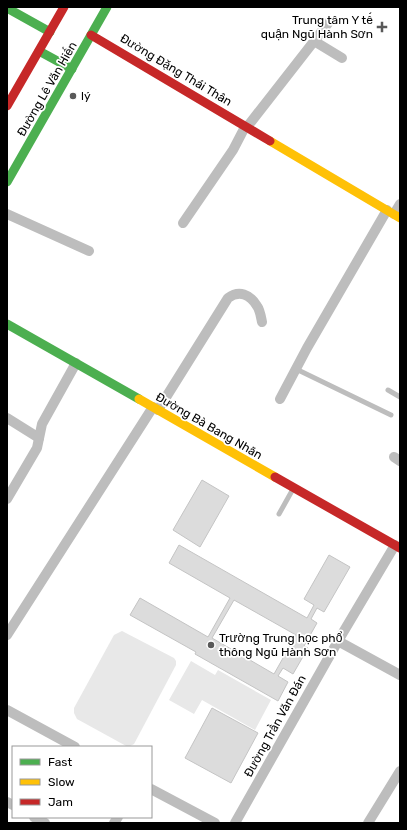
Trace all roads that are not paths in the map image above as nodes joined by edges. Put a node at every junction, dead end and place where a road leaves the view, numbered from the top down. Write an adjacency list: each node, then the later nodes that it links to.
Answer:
1 (64, 7): 5 (street)
2 (107, 7): 6 (street, Đường Lê Văn Hiến)
3 (7, 8): 5 (street)
4 (329, 22): 7 (street)
5 (50, 32): 8 (street)
6 (91, 35): 10 (street, Đường Lê Văn Hiến); 12 (street, Đường Đặng Thái Thân)
7 (314, 41): 9 (street); 12 (street)
8 (39, 51): 10 (street); 11 (street)
9 (342, 58)
10 (72, 69): 13 (street, Đường Lê Văn Hiến)
11 (7, 106)
12 (246, 127): 16 (street, Đường Đặng Thái Thân); 17 (street)
13 (7, 182)
14 (400, 204): 16 (street)
15 (7, 214): 18 (street)
16 (394, 214): 22 (street)
17 (183, 223)
18 (89, 251)
19 (262, 322): 26 (street)
20 (7, 324): 21 (street, Đường Bà Bang Nhãn)
21 (76, 363): 26 (street, Đường Bà Bang Nhãn); 29 (street)
22 (296, 368): 25 (street); 27 (lane)
23 (388, 390): 24 (lane)
24 (400, 397)
25 (280, 399)
26 (156, 409): 30 (street, Đường Bà Bang Nhãn); 34 (street)
27 (391, 415)
28 (7, 418): 29 (street)
29 (39, 438): 31 (street)
30 (294, 488): 32 (lane); 33 (street, Đường Bà Bang Nhãn)
31 (7, 499)
32 (279, 514)
33 (397, 547): 35 (street, Đường Trần Văn Đán)
34 (7, 635)
35 (338, 641): 36 (street); 44 (street, Đường Trần Văn Đán)
36 (400, 675)
37 (7, 710): 38 (street)
38 (73, 746)
39 (400, 771): 45 (street)
40 (152, 790): 43 (street)
41 (36, 818): 42 (street)
42 (45, 823)
43 (215, 823)
44 (235, 823)
45 (368, 823)

